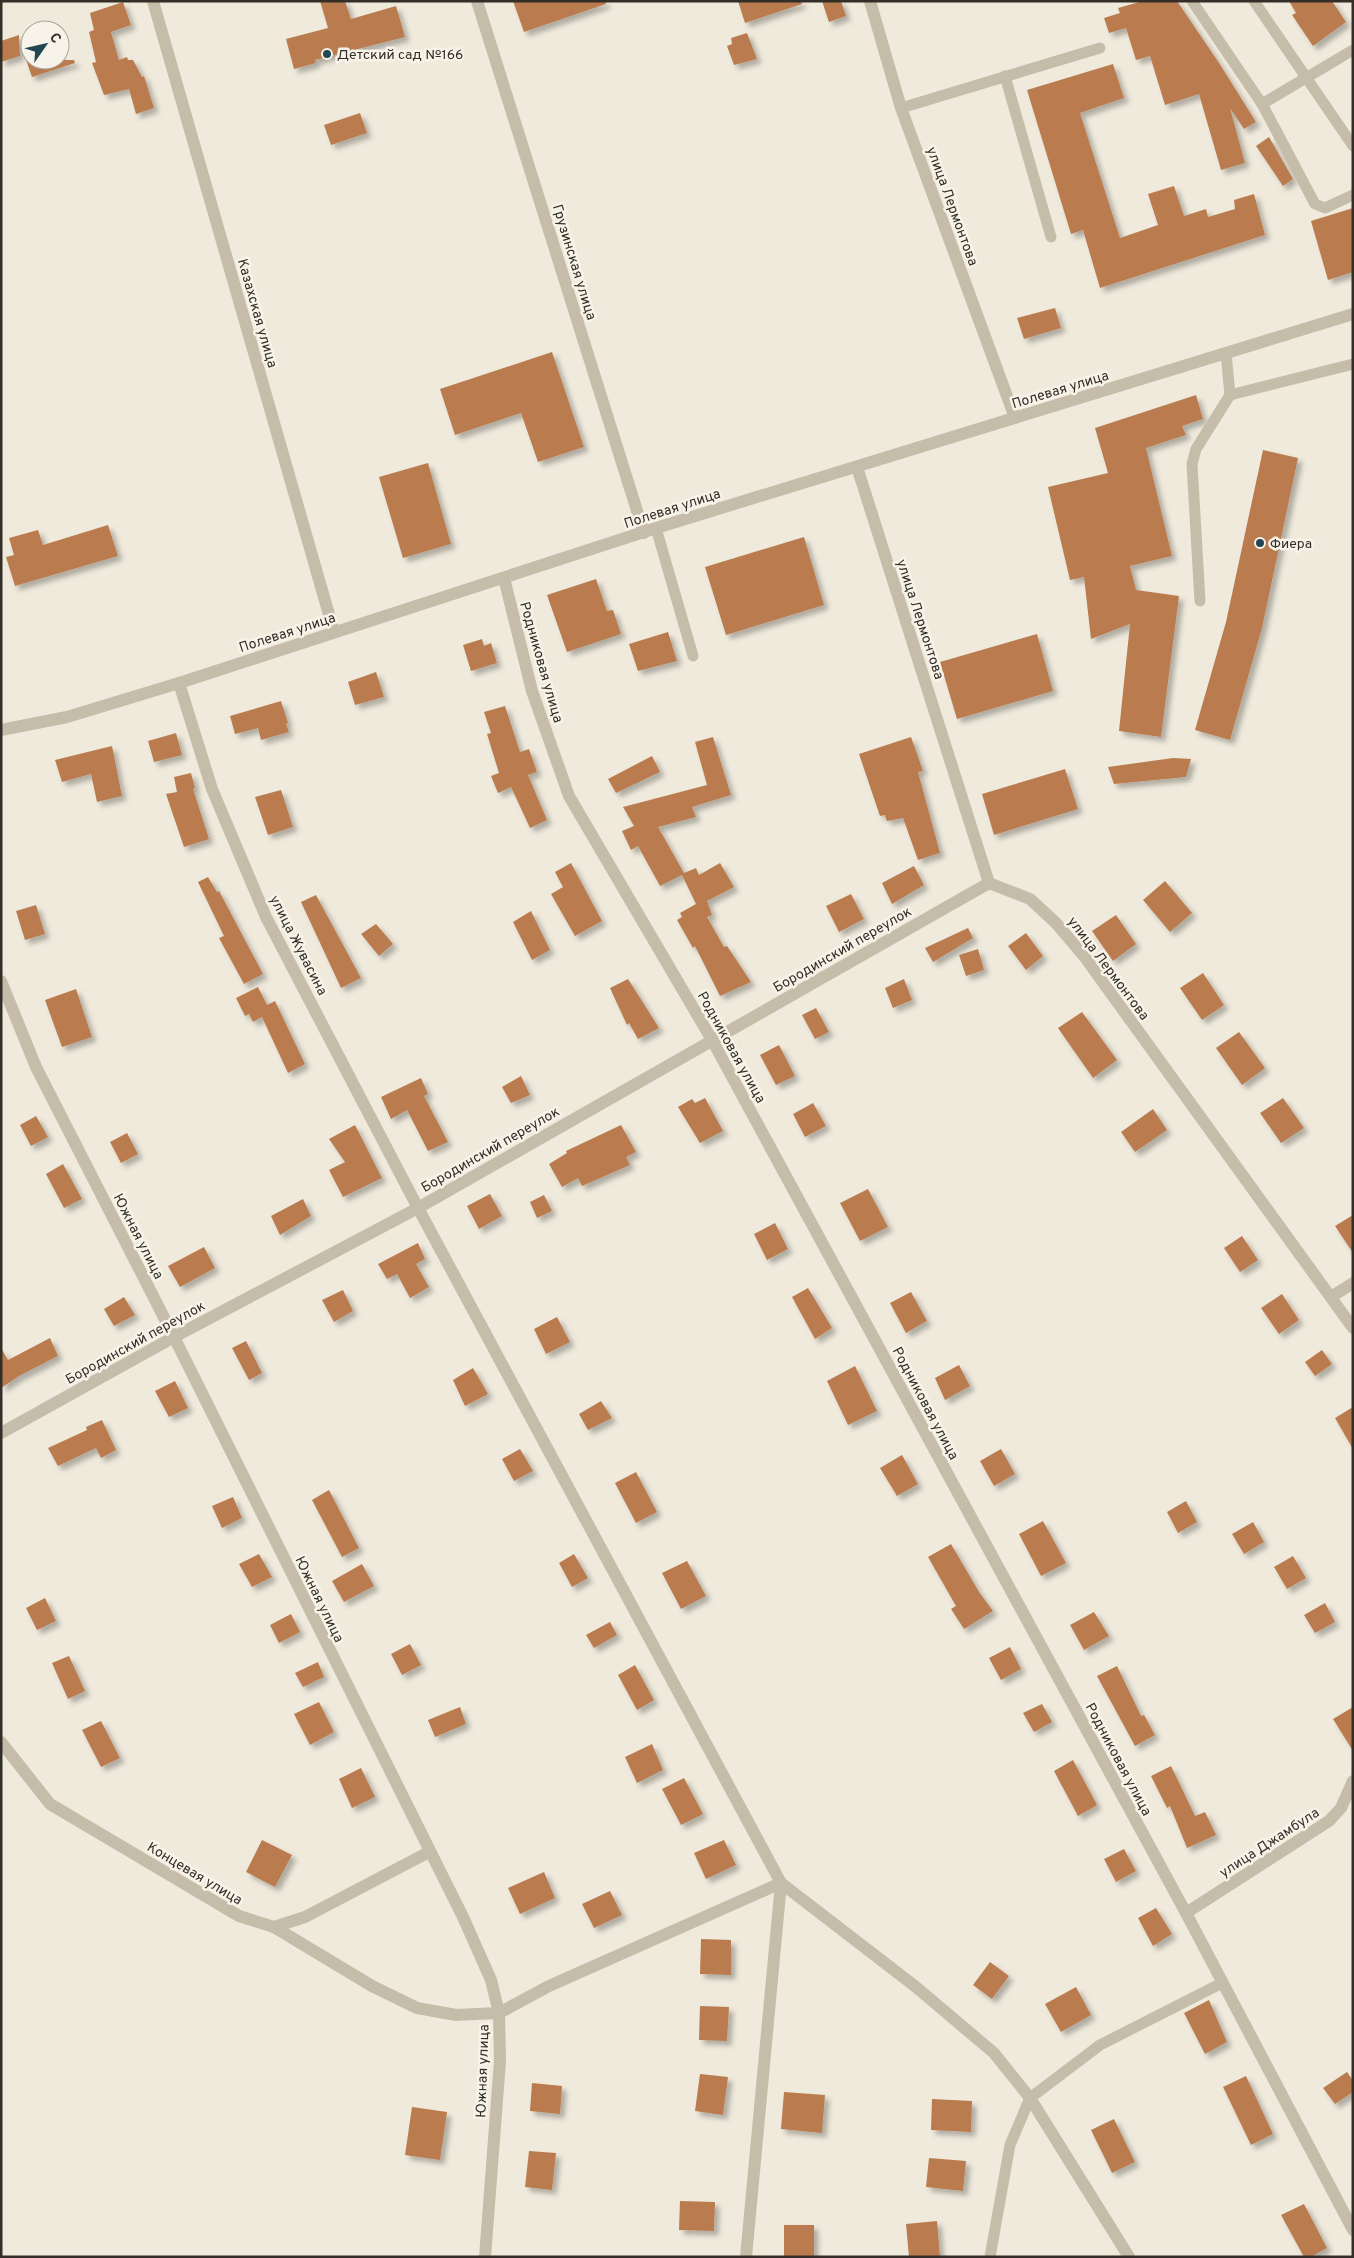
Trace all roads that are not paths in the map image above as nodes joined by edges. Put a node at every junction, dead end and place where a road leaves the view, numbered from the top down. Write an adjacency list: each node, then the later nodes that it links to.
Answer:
1 (153, 1): 24 (street, Казахская улица)
2 (477, 1): 21 (street, Грузинская улица)
3 (870, 1): 11 (street, улица Лермонтова)
4 (1192, 1): 10 (lane)
5 (1254, 1): 9 (lane)
6 (1100, 48): 8 (lane)
7 (1353, 50): 9 (lane)
8 (1005, 76): 11 (lane); 14 (lane)
9 (1306, 78): 10 (lane); 12 (lane)
10 (1262, 104): 13 (lane)
11 (901, 108): 19 (street, улица Лермонтова)
12 (1353, 146)
13 (1353, 195)
14 (1051, 237)
15 (1353, 314): 16 (street, Полевая улица)
16 (1226, 353): 18 (lane); 19 (street, Полевая улица)
17 (1353, 364): 18 (lane)
18 (1230, 395): 23 (lane)
19 (1015, 418): 20 (street, Полевая улица)
20 (857, 467): 21 (street, Полевая улица); 28 (street, улица Лермонтова)
21 (650, 530): 22 (street, Полевая улица); 25 (lane)
22 (504, 578): 24 (street, Полевая улица); 30 (street, Родниковая улица)
23 (1200, 601)
24 (334, 632): 26 (street, Полевая улица)
25 (693, 656)
26 (179, 683): 27 (street, Полевая улица); 31 (street, улица Жувасина)
27 (1, 730)
28 (989, 883): 30 (street, Бородинский переулок); 33 (street, улица Лермонтова)
29 (1, 981): 35 (street, Южная улица)
30 (712, 1040): 31 (street, Бородинский переулок); 41 (street, Родниковая улица)
31 (418, 1208): 35 (street, Бородинский переулок); 40 (street, улица Жувасина)
32 (1353, 1283): 33 (street)
33 (1331, 1297): 34 (street, улица Лермонтова)
34 (1353, 1328)
35 (174, 1337): 36 (street, Бородинский переулок); 39 (street, Южная улица)
36 (1, 1433)
37 (1, 1742): 42 (street, Концевая улица)
38 (1353, 1781): 41 (street, улица Джамбула)
39 (429, 1852): 42 (street); 44 (street, Южная улица)
40 (781, 1883): 44 (street); 45 (street); 48 (street)
41 (1186, 1913): 43 (street, Родниковая улица)
42 (274, 1927): 44 (street, Концевая улица)
43 (1222, 1983): 45 (lane); 46 (street, Родниковая улица)
44 (499, 2013): 47 (street, Южная улица)
45 (1030, 2098): 49 (lane); 50 (street)
46 (1353, 2230)
47 (485, 2257)
48 (746, 2257)
49 (990, 2257)
50 (1129, 2257)

